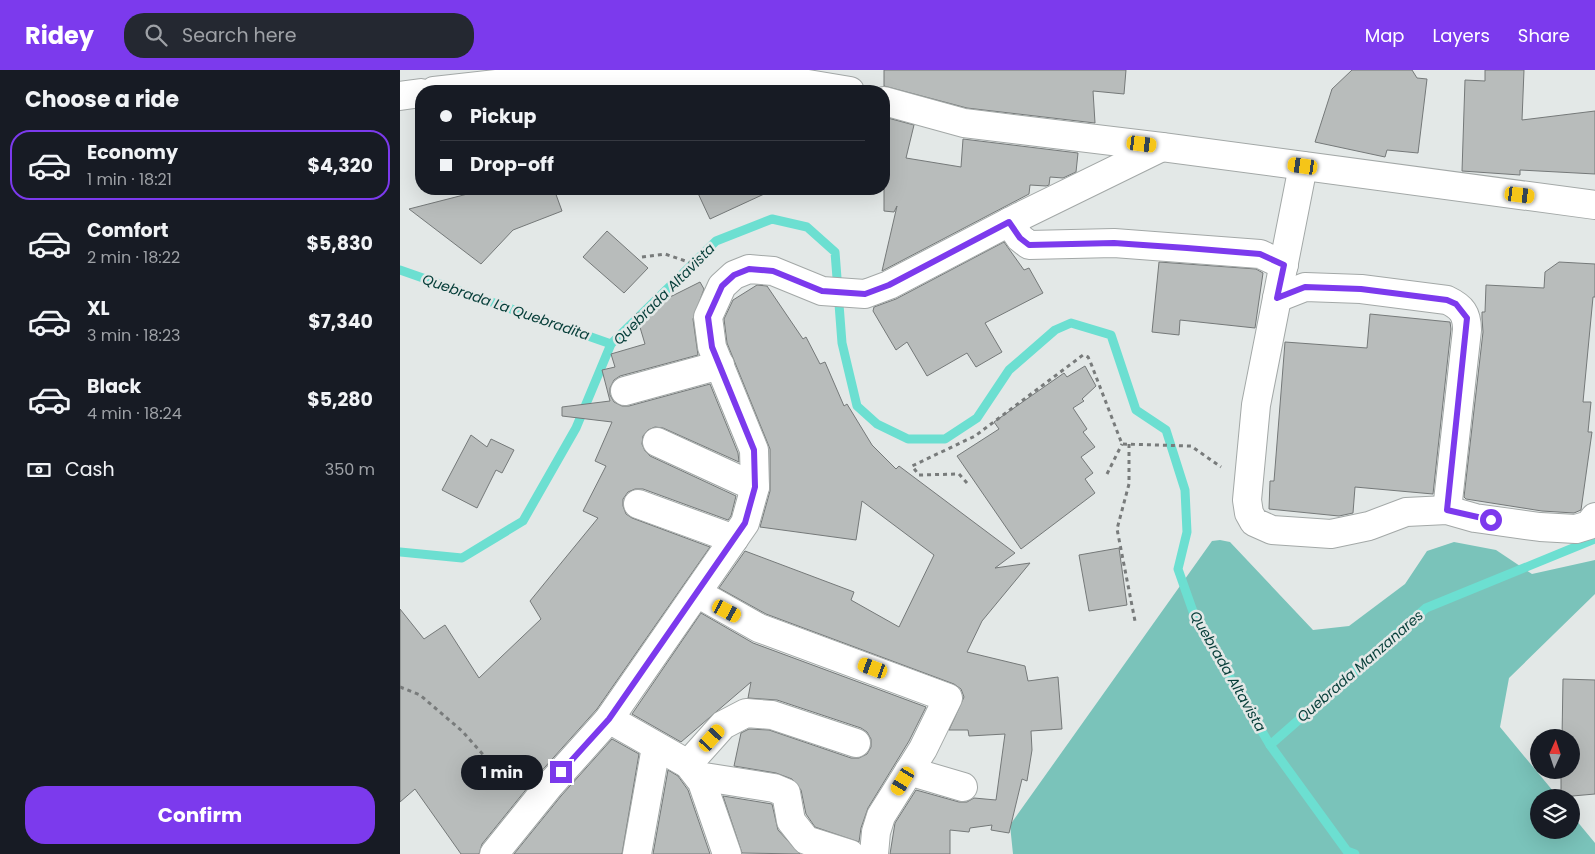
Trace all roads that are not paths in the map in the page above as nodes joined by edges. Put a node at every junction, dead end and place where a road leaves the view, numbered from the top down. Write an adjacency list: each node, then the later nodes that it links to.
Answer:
1 (487, 85): 2 (street)
2 (814, 85)
3 (415, 94): 4 (street)
4 (400, 96)
5 (890, 103): 6 (street)
6 (1162, 147): 7 (street); 9 (street)
7 (1303, 166): 8 (street); 10 (street)
8 (1595, 204)
9 (1009, 222): 10 (street); 12 (street)
10 (1284, 265): 11 (street)
11 (1277, 298): 17 (street); 17 (street)
12 (720, 365): 13 (street); 15 (street)
13 (625, 392)
14 (657, 442): 15 (street)
15 (755, 487): 19 (street)
16 (638, 504): 19 (street)
17 (1447, 510): 18 (street)
18 (1595, 517)
19 (734, 539): 20 (street)
20 (697, 593): 21 (street); 25 (street)
21 (609, 719): 23 (street); 27 (street)
22 (856, 744): 24 (street)
23 (656, 747): 24 (street); 28 (street)
24 (693, 770): 29 (street); 30 (street)
25 (909, 771): 26 (street); 31 (street)
26 (962, 787)
27 (494, 854)
28 (636, 854)
29 (727, 854)
30 (850, 854)
31 (874, 854)

